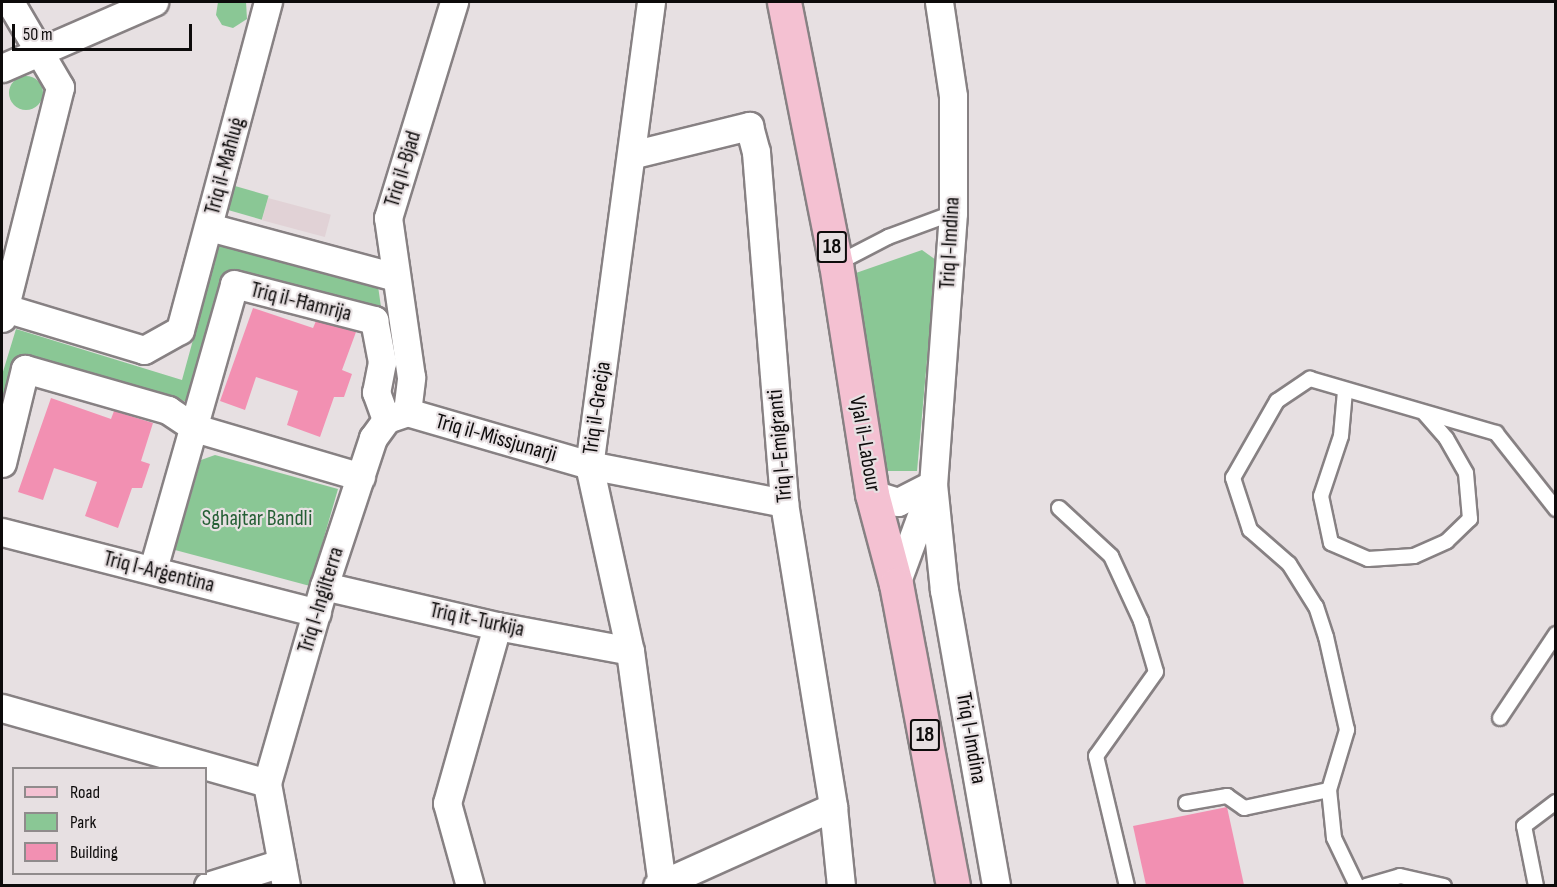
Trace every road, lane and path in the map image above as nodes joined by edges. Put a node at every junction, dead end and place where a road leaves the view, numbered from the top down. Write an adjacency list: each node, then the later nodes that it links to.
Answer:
1 (10, 2): 8 (street)
2 (154, 2): 8 (street)
3 (268, 2): 12 (street, Triq il-Maħluġ)
4 (454, 2): 14 (street, Triq il-Bjad)
5 (651, 2): 10 (street, Triq il-Greċja)
6 (784, 2): 13 (main road, Vjal il-Labour / 18)
7 (939, 2): 11 (street, Triq l-Imdina)
8 (40, 50): 9 (street); 15 (street)
9 (2, 68)
10 (632, 155): 21 (street, Triq il-Greċja); 25 (street, Triq l-Emigranti)
11 (953, 213): 13 (lane); 23 (street, Triq l-Imdina)
12 (209, 227): 14 (street); 15 (street, Triq il-Maħluġ)
13 (836, 264): 24 (main road, Vjal il-Labour / 18)
14 (395, 277): 18 (street, Triq il-Bjad)
15 (3, 313)
16 (1345, 391): 17 (lane); 17 (lane); 39 (lane)
17 (1425, 414): 27 (lane)
18 (396, 416): 19 (street, Triq il-Ħamrija); 21 (street, Triq il-Missjunarji); 22 (street, Triq l-Ingilterra)
19 (195, 428): 20 (street); 22 (street); 29 (street, Triq il-Ħamrija)
20 (2, 463)
21 (589, 465): 25 (street, Triq il-Missjunarji); 35 (street, Triq il-Greċja)
22 (361, 477): 31 (street, Triq l-Ingilterra)
23 (933, 484): 24 (street); 30 (street, Triq l-Imdina); 49 (street, Triq l-Imdina)
24 (872, 494): 30 (main road, Vjal il-Labour / 18)
25 (784, 503): 42 (street, Triq l-Emigranti)
26 (1059, 508): 50 (lane)
27 (1556, 509)
28 (2, 532): 29 (street, Triq l-Arġentina)
29 (153, 569): 32 (street, Triq l-Arġentina)
30 (896, 584): 48 (main road, Vjal il-Labour / 18)
31 (324, 586): 32 (street, Triq l-Ingilterra); 33 (street, Triq it-Turkija)
32 (317, 613): 38 (street, Triq l-Ingilterra)
33 (497, 626): 35 (street, Triq it-Turkija); 46 (street)
34 (1556, 634): 37 (lane)
35 (630, 651): 44 (street, Triq il-Greċja)
36 (2, 708): 38 (street)
37 (1500, 718)
38 (267, 783): 43 (street, Triq l-Ingilterra)
39 (1329, 790): 41 (lane); 51 (lane)
40 (1556, 802): 54 (lane)
41 (1186, 803)
42 (833, 807): 44 (street); 47 (street, Triq l-Emigranti)
43 (283, 874): 45 (street)
44 (659, 884)
45 (208, 885)
46 (471, 885)
47 (841, 885)
48 (953, 885)
49 (996, 885)
50 (1127, 885)
51 (1357, 885)
52 (1366, 885): 53 (lane)
53 (1444, 885)
54 (1536, 885)

